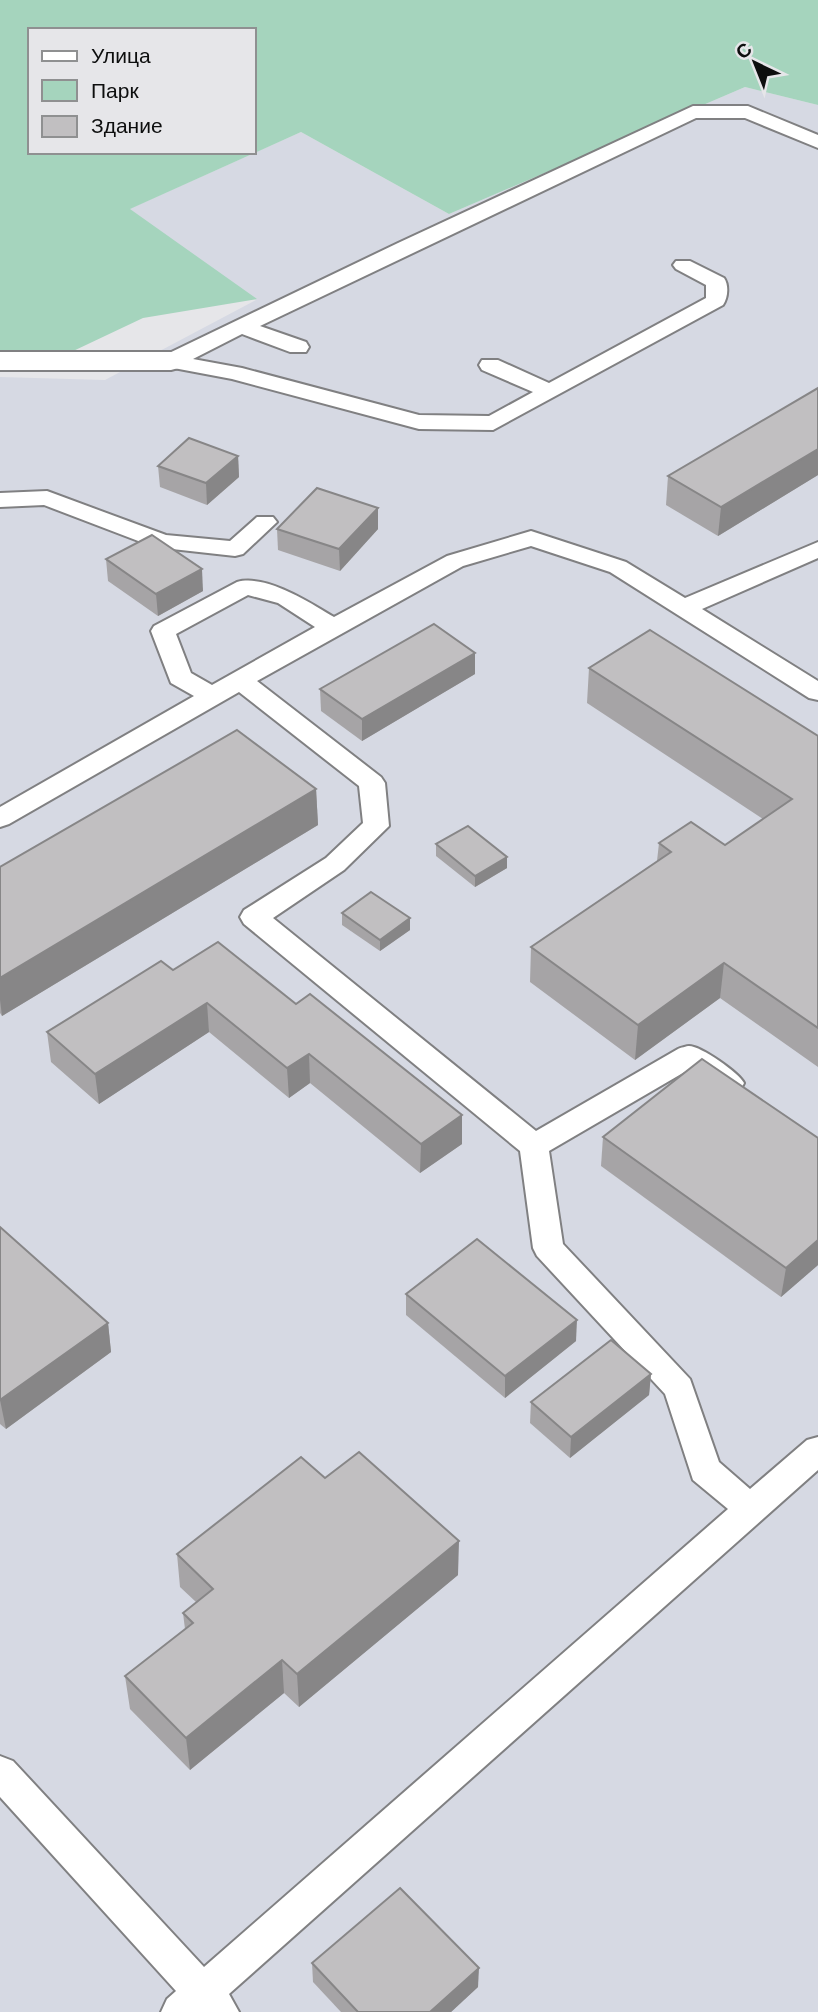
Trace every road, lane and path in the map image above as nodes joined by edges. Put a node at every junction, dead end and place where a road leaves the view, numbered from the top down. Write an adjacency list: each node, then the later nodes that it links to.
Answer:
1 (818, 142): 3 (lane)
2 (683, 265): 8 (lane)
3 (242, 327): 4 (lane); 6 (lane)
4 (298, 347)
5 (0, 360): 6 (street)
6 (171, 361): 8 (lane)
7 (490, 365): 8 (lane)
8 (550, 393)
9 (0, 500): 10 (lane)
10 (265, 522)
11 (818, 549): 12 (lane)
12 (684, 608): 13 (lane); 15 (lane)
13 (333, 627): 14 (lane); 16 (lane)
14 (240, 680): 16 (lane); 19 (lane)
15 (818, 692)
16 (212, 696): 17 (lane)
17 (0, 818)
18 (753, 1098): 19 (lane)
19 (534, 1146): 21 (lane)
20 (818, 1450): 21 (lane)
21 (750, 1509): 23 (lane)
22 (0, 1772): 23 (lane)
23 (201, 2006)

